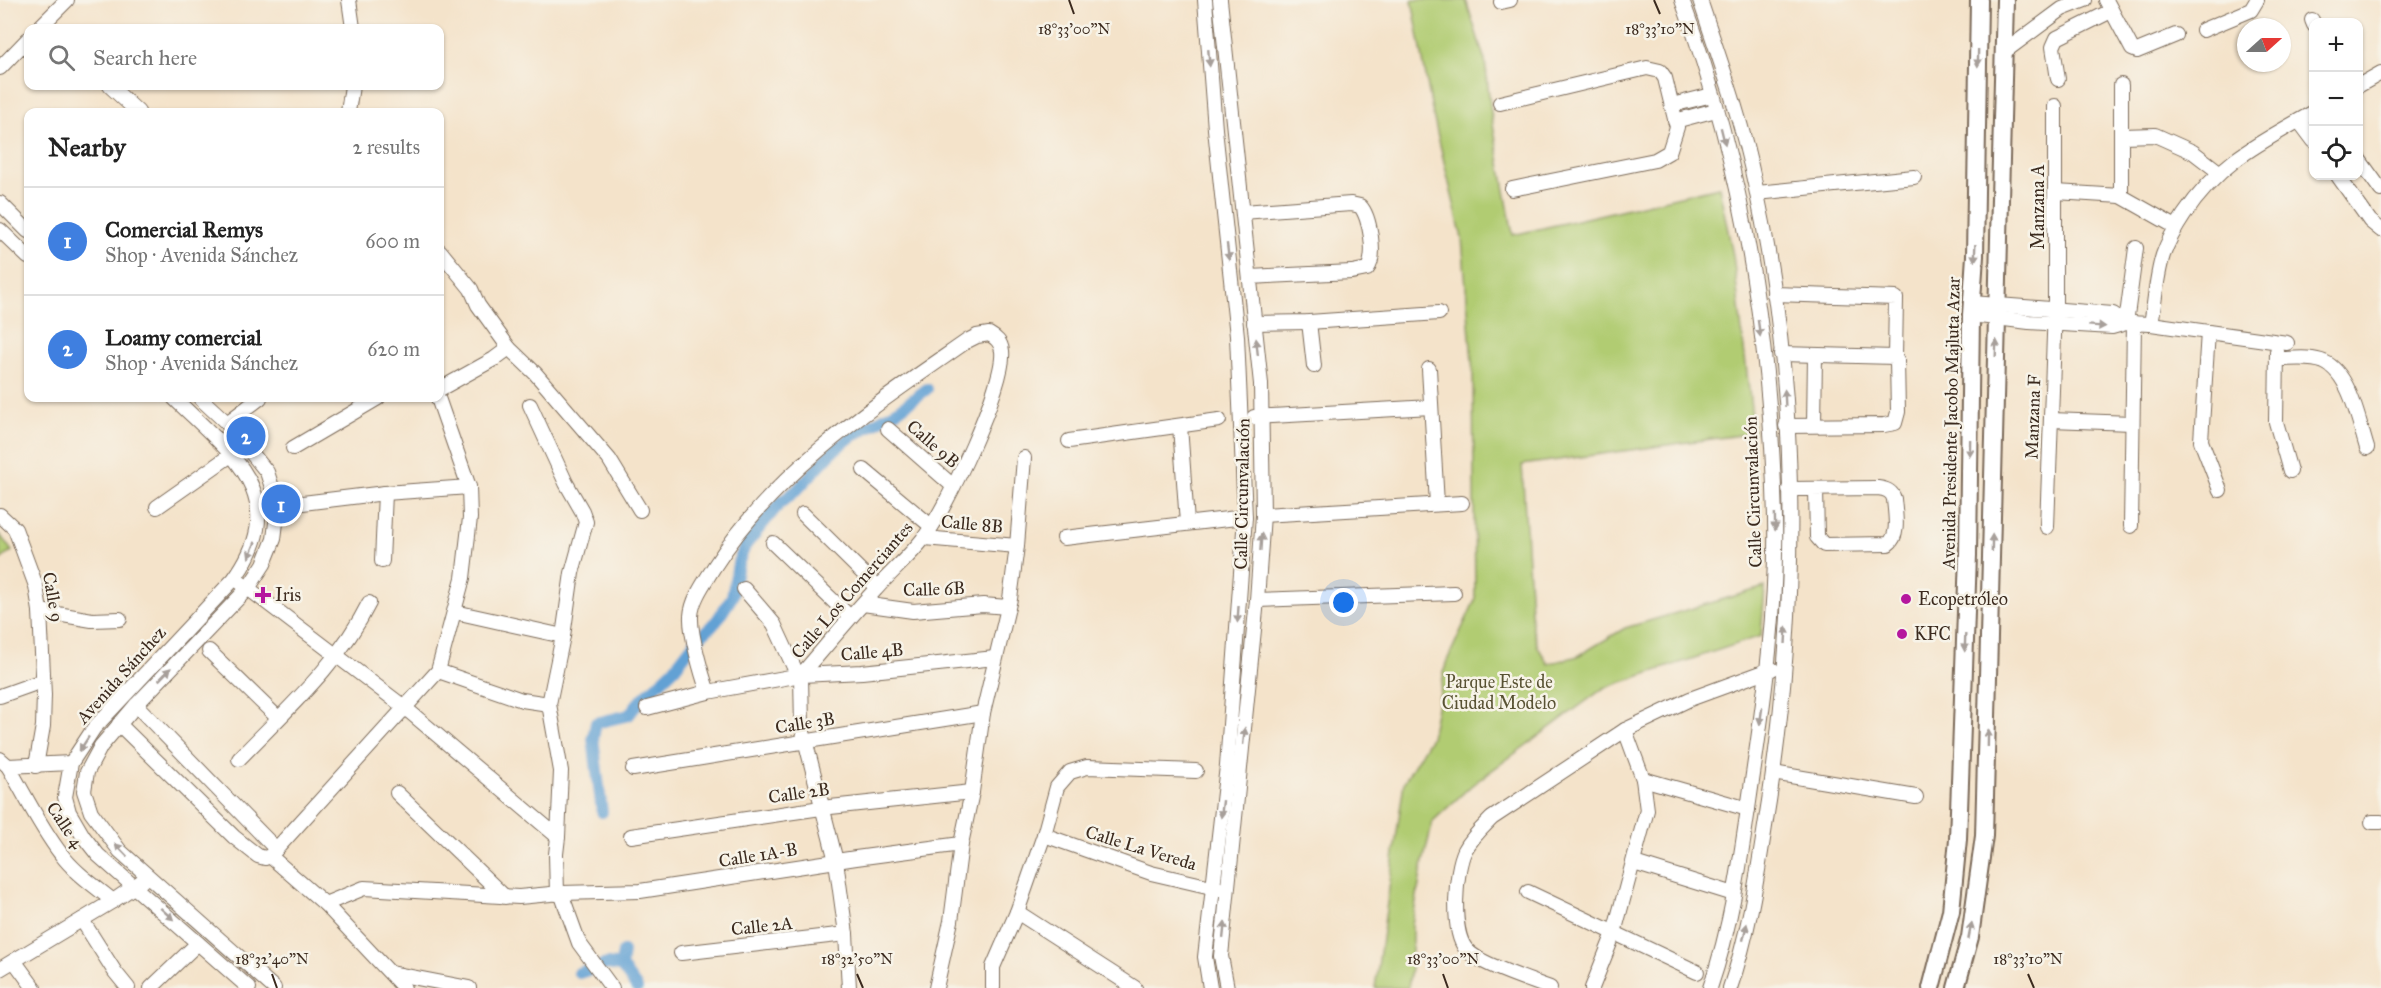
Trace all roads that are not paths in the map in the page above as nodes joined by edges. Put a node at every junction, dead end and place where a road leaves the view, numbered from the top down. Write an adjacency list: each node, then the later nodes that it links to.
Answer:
1 (67, 0): 16 (street)
2 (349, 0): 17 (street)
3 (1204, 0): 89 (street, Calle Circunvalación, one-way to 89)
4 (1220, 0): 54 (street, Calle Circunvalación)
5 (1682, 0): 25 (street, Calle Circunvalación)
6 (1700, 0): 23 (street, Calle Circunvalación)
7 (1974, 0): 18 (main road)
8 (1979, 0): 18 (main road, Avenida Presidente Jacobo Majluta Azar)
9 (2005, 0): 22 (main road)
10 (2050, 0): 15 (street)
11 (2085, 0): 15 (street)
12 (2257, 0): 13 (street); 19 (street)
13 (2267, 0)
14 (2108, 5): 20 (street); 27 (street)
15 (2062, 9): 22 (street)
16 (47, 24)
17 (352, 24)
18 (1978, 27): 64 (main road, Avenida Presidente Jacobo Majluta Azar, one-way to 64)
19 (2204, 30)
20 (2176, 35)
21 (24, 43): 24 (street)
22 (2004, 52): 65 (main road)
23 (1722, 67): 25 (street); 50 (street, Calle Circunvalación)
24 (0, 68)
25 (1705, 73): 32 (street, Calle Circunvalación)
26 (2381, 73): 28 (street)
27 (2058, 79)
28 (2363, 83)
29 (2121, 85): 43 (street)
30 (114, 90): 36 (street)
31 (352, 90): 37 (street)
32 (1712, 95): 34 (street); 38 (street, Calle Circunvalación)
33 (1500, 103): 34 (street)
34 (1672, 105): 41 (street)
35 (2055, 106): 51 (street, Manzana A)
36 (134, 108)
37 (349, 108)
38 (1716, 110): 41 (street); 147 (street, Calle Circunvalación, one-way to 147)
39 (2309, 115): 40 (street)
40 (2299, 121): 42 (street); 45 (street)
41 (1676, 122): 48 (street)
42 (2309, 135)
43 (2121, 136): 45 (street); 52 (street)
44 (2363, 165): 49 (street)
45 (2219, 172): 56 (street)
46 (1914, 177): 50 (street)
47 (2341, 180): 57 (street)
48 (1512, 189)
49 (2381, 190)
50 (1757, 192): 63 (street, Calle Circunvalación)
51 (2056, 192): 52 (street); 67 (street, Manzana A)
52 (2121, 196): 56 (street)
53 (0, 203): 55 (street)
54 (1243, 212): 62 (street, Calle Circunvalación); 62 (street)
55 (24, 227)
56 (2176, 228): 71 (street)
57 (2381, 230)
58 (3, 238): 60 (street)
59 (2136, 248): 70 (street)
60 (24, 254)
61 (444, 256): 73 (street)
62 (1250, 277): 69 (street, Calle Circunvalación)
63 (1774, 294): 74 (street, Calle Circunvalación); 76 (street)
64 (1972, 309): 65 (street); 219 (main road, Avenida Presidente Jacobo Majluta Azar, one-way to 219)
65 (1997, 312): 67 (street); 220 (main road, one-way to 65)
66 (1439, 313): 68 (street)
67 (2055, 315): 70 (street); 91 (street, Manzana F)
68 (1309, 322): 69 (street); 78 (street)
69 (1254, 323): 88 (street, Calle Circunvalación, one-way to 69)
70 (2130, 323): 71 (street); 93 (street)
71 (2151, 324): 72 (street)
72 (2208, 332): 77 (street); 109 (street)
73 (508, 348): 80 (street); 115 (street)
74 (1781, 354): 75 (street); 96 (street, Calle Circunvalación, one-way to 74)
75 (1815, 355): 76 (street); 94 (street)
76 (1895, 357): 94 (street)
77 (2278, 358): 100 (street); 104 (street)
78 (1314, 366)
79 (1429, 369): 87 (street)
80 (444, 387)
81 (178, 402): 101 (street, Avenida Sánchez)
82 (205, 402): 92 (street, Avenida Sánchez)
83 (255, 402): 92 (street)
84 (371, 402): 99 (street)
85 (439, 402): 106 (street)
86 (530, 405): 141 (street)
87 (1431, 407): 88 (street); 112 (street)
88 (1262, 416): 89 (street); 118 (street, Calle Circunvalación)
89 (1242, 417): 119 (street, Calle Circunvalación)
90 (1219, 420): 95 (street)
91 (2051, 420): 93 (street); 122 (street, Manzana F)
92 (227, 423): 113 (street, Avenida Sánchez)
93 (2132, 423): 121 (street)
94 (1814, 425): 96 (street)
95 (1180, 426): 98 (street); 120 (street)
96 (1786, 426): 107 (street, Calle Circunvalación)
97 (888, 429): 105 (street, Calle 9B)
98 (1070, 441)
99 (294, 448)
100 (2367, 448)
101 (231, 455): 114 (street); 128 (street, Avenida Sánchez, one-way to 128)
102 (1024, 458): 126 (street)
103 (864, 470): 123 (street, Calle 8B)
104 (2290, 471)
105 (953, 486): 123 (street, Calle Los Comerciantes); 150 (street, Calle Los Comerciantes)
106 (469, 487): 110 (street); 138 (street)
107 (1789, 489): 108 (street); 145 (street, Calle Circunvalación, one-way to 107)
108 (1816, 489): 108 (street)
109 (2220, 490)
110 (385, 493): 113 (street); 127 (street)
111 (1462, 503): 112 (street)
112 (1437, 504): 118 (street)
113 (278, 506): 129 (street, Avenida Sánchez)
114 (158, 507)
115 (640, 510)
116 (803, 514): 130 (street)
117 (0, 515): 137 (street, Calle 9)
118 (1263, 515): 133 (street, Calle Circunvalación, one-way to 118)
119 (1245, 517): 120 (street); 183 (street, Calle Circunvalación, one-way to 183)
120 (1187, 523): 124 (street)
121 (2131, 526)
122 (2047, 527)
123 (928, 532): 126 (street, Calle 8B); 130 (street, Calle Los Comerciantes)
124 (1064, 538)
125 (773, 543): 139 (street)
126 (1017, 546): 136 (street)
127 (382, 561)
128 (234, 579): 129 (street); 163 (street, Avenida Sánchez, one-way to 163)
129 (249, 587): 143 (street); 153 (street, Avenida Sánchez, one-way to 129)
130 (877, 587): 135 (street, Calle Los Comerciantes)
131 (744, 589): 148 (street)
132 (1454, 593): 133 (street)
133 (1257, 600): 184 (street, Calle Circunvalación, one-way to 133)
134 (369, 603): 143 (street)
135 (863, 604): 136 (street, Calle 6B); 139 (street, Calle Los Comerciantes)
136 (1007, 608): 144 (street)
137 (40, 610): 140 (street); 149 (street, Calle 9)
138 (455, 612): 141 (street); 146 (street)
139 (850, 616): 148 (street, Calle Los Comerciantes)
140 (120, 619)
141 (563, 636): 152 (street)
142 (209, 651): 157 (street)
143 (336, 656): 154 (street); 157 (street)
144 (995, 658): 148 (street, Calle 4B); 156 (street)
145 (1785, 663): 147 (street); 167 (street, Calle Circunvalación)
146 (438, 671): 152 (street); 154 (street)
147 (1766, 672): 159 (street); 173 (street, Calle Circunvalación, one-way to 173)
148 (800, 675): 150 (street, Calle 4B); 160 (street, Calle Los Comerciantes)
149 (42, 681): 151 (street); 164 (street, Calle 9)
150 (708, 692): 155 (street, Calle 4B)
151 (0, 696)
152 (549, 704): 176 (street)
153 (136, 705): 158 (street, Avenida Sánchez); 178 (street)
154 (404, 707): 176 (street); 178 (street)
155 (647, 708)
156 (983, 713): 160 (street, Calle 3B); 169 (street)
157 (278, 718): 161 (street)
158 (119, 724): 178 (street); 181 (street, Avenida Sánchez, one-way to 158)
159 (1625, 730): 168 (street); 215 (street)
160 (805, 741): 165 (street, Calle 3B); 172 (street, Calle Los Comerciantes)
161 (239, 759)
162 (4, 762): 164 (street); 189 (street, Calle 4)
163 (71, 763): 164 (street); 182 (street, Avenida Sánchez)
164 (36, 766)
165 (633, 769)
166 (1196, 771): 174 (street)
167 (1773, 773): 171 (street); 218 (street, Calle Circunvalación, one-way to 167)
168 (1643, 779): 173 (street); 180 (street)
169 (972, 792): 172 (street, Calle 2B); 177 (street)
170 (397, 793): 188 (street)
171 (1916, 797)
172 (821, 808): 175 (street, Calle 2B); 179 (street, Calle Los Comerciantes)
173 (1748, 809): 187 (street, Calle Circunvalación)
174 (1044, 835): 183 (street, Calle La Vereda); 191 (street)
175 (631, 836)
176 (558, 837): 186 (street)
177 (961, 844): 179 (street, Calle 1A-B); 210 (street)
178 (273, 852): 190 (street)
179 (836, 861): 186 (street, Calle 1A-B); 194 (street, Calle Los Comerciantes)
180 (1634, 863): 187 (street); 193 (street)
181 (148, 875): 182 (street); 205 (street, Avenida Sánchez)
182 (136, 886): 189 (street); 195 (street, Avenida Sánchez, one-way to 195)
183 (1212, 888): 184 (street, Calle La Vereda); 213 (street, Calle Circunvalación)
184 (1228, 890): 214 (street, Calle Circunvalación, one-way to 184)
185 (1528, 892): 193 (street)
186 (559, 893): 188 (street, Calle 1A-B); 208 (street)
187 (1734, 894): 217 (street, Calle Circunvalación)
188 (505, 897): 190 (street, Calle 1A-B)
189 (113, 901): 192 (street)
190 (325, 904): 200 (street)
191 (1017, 912): 211 (street); 212 (street)
192 (82, 920): 197 (street); 202 (street)
193 (1614, 933): 199 (street); 216 (street)
194 (846, 934): 196 (street, Calle 2A); 209 (street, Calle Los Comerciantes)
195 (198, 943): 203 (street); 204 (street, Avenida Sánchez)
196 (681, 953)
197 (15, 962): 198 (street); 201 (street)
198 (0, 969)
199 (1696, 972)
200 (391, 973): 206 (street); 207 (street)
201 (34, 988)
202 (128, 988)
203 (151, 988)
204 (249, 988)
205 (274, 988)
206 (404, 988)
207 (469, 988)
208 (612, 988)
209 (849, 988)
210 (936, 988)
211 (993, 988)
212 (1135, 988)
213 (1210, 988)
214 (1227, 988)
215 (1550, 988)
216 (1592, 988)
217 (1710, 988)
218 (1730, 988)
219 (1931, 988)
220 (1956, 988)

